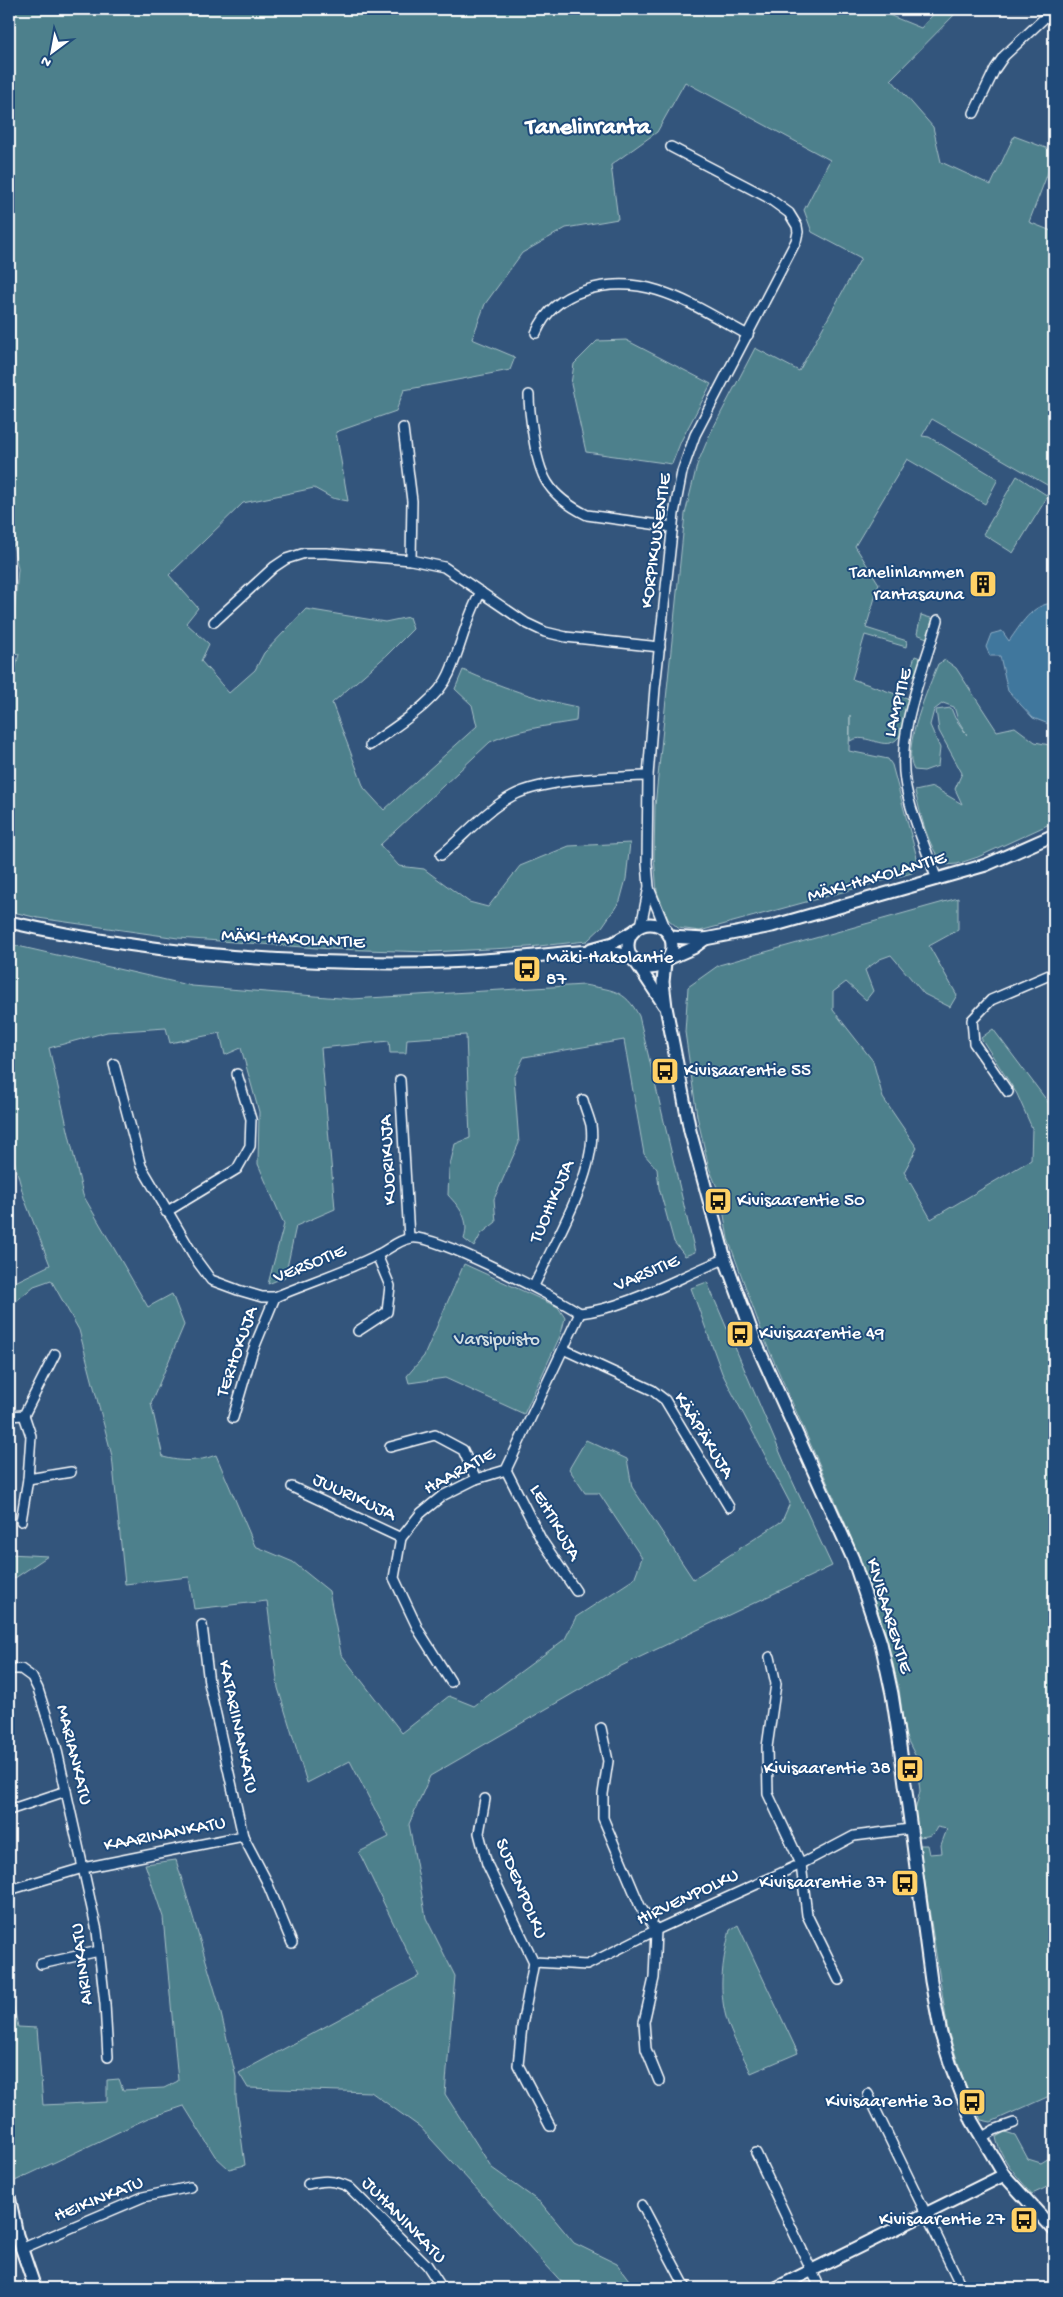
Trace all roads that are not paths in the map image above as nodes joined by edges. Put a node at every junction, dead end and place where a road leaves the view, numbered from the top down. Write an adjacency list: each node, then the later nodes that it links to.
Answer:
1 (1054, 9): 2 (street)
2 (974, 112)
3 (671, 147): 5 (street, KORPIKUUSENTIE)
4 (536, 333): 5 (street)
5 (748, 335): 8 (street, KORPIKUUSENTIE)
6 (529, 395): 8 (street)
7 (403, 428): 9 (street)
8 (673, 527): 13 (street, KORPIKUUSENTIE)
9 (410, 560): 10 (street); 12 (street)
10 (481, 592): 13 (street); 14 (street)
11 (938, 620): 18 (street, LAMPITIE)
12 (214, 622)
13 (660, 647): 15 (street, KORPIKUUSENTIE)
14 (370, 745)
15 (648, 776): 17 (street); 19 (street, KORPIKUUSENTIE)
16 (1054, 834): 18 (street, MÄKI-HAKOLANTIE)
17 (441, 855)
18 (937, 880): 23 (street, MÄKI-HAKOLANTIE)
19 (649, 888): 21 (street, KORPIKUUSENTIE); 22 (street, KORPIKUUSENTIE)
20 (9, 922): 24 (street, MÄKI-HAKOLANTIE)
21 (638, 928): 22 (street); 24 (street, MÄKI-HAKOLANTIE); 25 (street)
22 (668, 934): 23 (street, MÄKI-HAKOLANTIE); 26 (street)
23 (705, 939): 26 (street, MÄKI-HAKOLANTIE)
24 (577, 953): 25 (street, MÄKI-HAKOLANTIE)
25 (634, 960): 26 (street); 28 (street, KIVISAARENTIE)
26 (667, 961): 28 (street, KIVISAARENTIE)
27 (1054, 973): 32 (street)
28 (666, 1008): 37 (street, KIVISAARENTIE)
29 (114, 1064): 34 (street, VERSOTIE)
30 (237, 1074): 34 (street)
31 (400, 1080): 35 (street, KUORIKUJA)
32 (1008, 1092)
33 (582, 1100): 38 (street, TUOHIKUJA)
34 (166, 1212): 39 (street, VERSOTIE)
35 (409, 1238): 36 (street, VERSOTIE); 38 (street)
36 (377, 1256): 39 (street, VERSOTIE); 41 (street)
37 (725, 1259): 40 (street, VARSITIE); 65 (street, KIVISAARENTIE)
38 (534, 1286): 40 (street)
39 (275, 1297): 46 (street, TERHOKUJA)
40 (580, 1313): 42 (street, HAARATIE)
41 (358, 1332)
42 (563, 1349): 48 (street, HAARATIE); 53 (street, KÄÄPÄKUJA)
43 (55, 1354): 44 (street)
44 (24, 1415): 45 (street); 50 (street)
45 (9, 1416)
46 (233, 1418)
47 (390, 1447): 51 (street)
48 (506, 1470): 51 (street, HAARATIE); 56 (street, LEHTIKUJA)
49 (71, 1472): 50 (street)
50 (28, 1479): 54 (street)
51 (476, 1479): 55 (street, HAARATIE)
52 (292, 1487): 55 (street, JUURIKUJA)
53 (729, 1507)
54 (21, 1522)
55 (401, 1538): 60 (street, HAARATIE)
56 (576, 1591)
57 (202, 1625): 66 (street, KATARIINANKATU)
58 (770, 1658): 67 (street)
59 (9, 1669): 62 (street, MARIANKATU)
60 (451, 1682)
61 (602, 1728): 70 (street)
62 (66, 1791): 64 (street); 68 (street, MARIANKATU)
63 (485, 1799): 73 (street, SUDENPOLKU)
64 (9, 1810)
65 (910, 1829): 67 (street, HIRVENPOLKU); 81 (street, KIVISAARENTIE)
66 (242, 1836): 68 (street, KAARINANKATU); 71 (street, KAARINANKATU)
67 (801, 1864): 70 (street, HIRVENPOLKU); 75 (street)
68 (83, 1868): 69 (street, KAARINANKATU); 72 (street, AIRINKATU)
69 (9, 1890)
70 (656, 1930): 73 (street, HIRVENPOLKU); 77 (street)
71 (292, 1943)
72 (99, 1951): 74 (street); 76 (street, AIRINKATU)
73 (534, 1962): 80 (street)
74 (41, 1964)
75 (839, 1980)
76 (108, 2057)
77 (660, 2081)
78 (868, 2094): 88 (street)
79 (1014, 2123): 81 (street)
80 (550, 2126)
81 (981, 2138): 83 (street, KIVISAARENTIE)
82 (756, 2153): 91 (street)
83 (1004, 2175): 88 (street); 89 (street, KIVISAARENTIE)
84 (308, 2184): 93 (street, JUHANINKATU)
85 (190, 2187): 90 (street, HEIKINKATU)
86 (9, 2196): 90 (street)
87 (642, 2205): 94 (street)
88 (926, 2215): 91 (street); 97 (street)
89 (1054, 2230)
90 (21, 2249): 92 (street)
91 (812, 2271): 95 (street); 96 (street)
92 (35, 2288)
93 (442, 2288)
94 (686, 2288)
95 (776, 2288)
96 (820, 2288)
97 (962, 2288)

